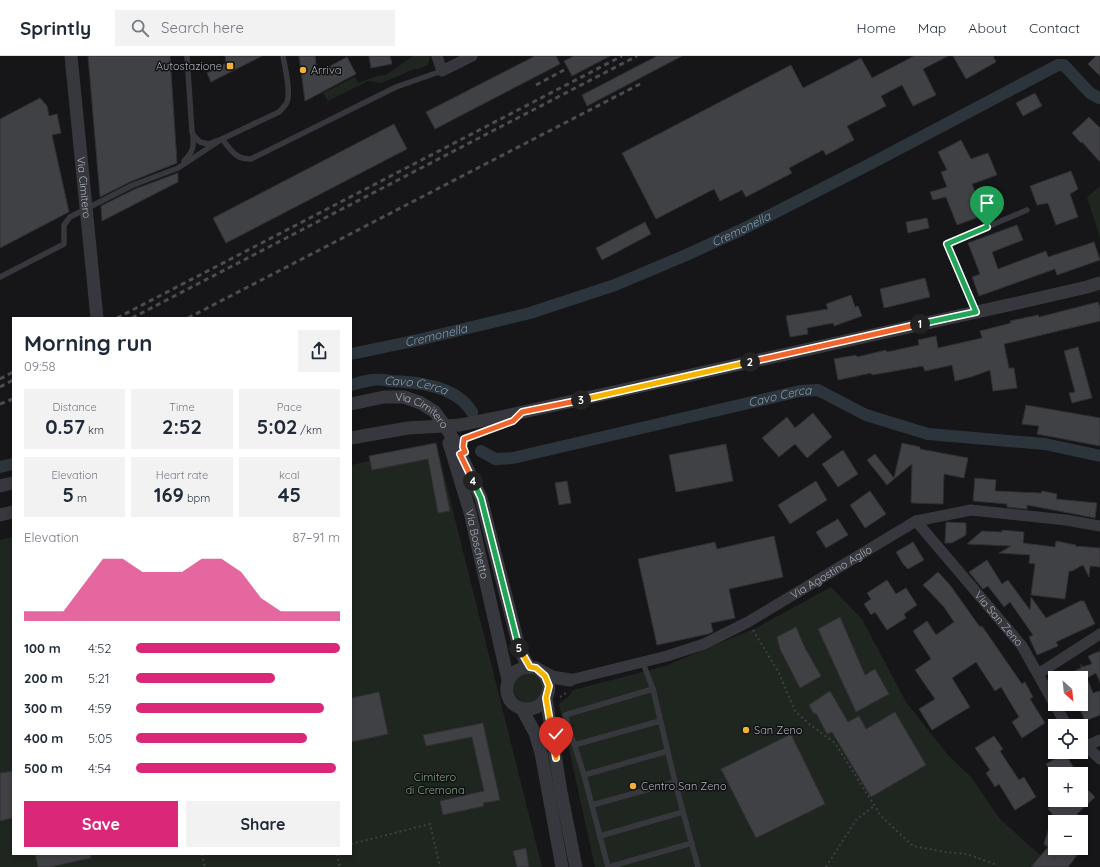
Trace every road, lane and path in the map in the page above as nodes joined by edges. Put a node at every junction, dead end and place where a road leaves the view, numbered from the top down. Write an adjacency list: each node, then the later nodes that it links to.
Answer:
1 (71, 56): 14 (street, Via Cimitero, bridge)
2 (187, 56): 7 (lane)
3 (283, 56): 8 (lane)
4 (437, 56): 6 (street)
5 (472, 56): 6 (street)
6 (442, 71): 8 (lane)
7 (192, 132): 8 (lane); 9 (lane)
8 (222, 139): 9 (lane)
9 (160, 175): 11 (lane)
10 (1026, 210): 13 (lane)
11 (0, 277)
12 (1100, 282): 13 (street)
13 (976, 312): 16 (street)
14 (96, 317)
15 (352, 404): 16 (street, Via Cimitero)
16 (445, 426): 17 (street, Via Cimitero); 27 (street, Via Boschetto); 29 (street, Via Boschetto)
17 (352, 438)
18 (12, 483): 19 (street)
19 (0, 486)
20 (12, 512): 21 (street)
21 (0, 515)
22 (916, 521): 23 (street, Via Agostino Aglio); 24 (street, Via Agostino Aglio); 28 (street, Via San Zeno)
23 (1100, 526)
24 (748, 622): 26 (street, Via Agostino Aglio); 45 (path)
25 (1100, 634): 28 (street)
26 (643, 663): 30 (street, Via Agostino Aglio); 31 (lane)
27 (536, 669): 29 (street); 30 (street, Via Agostino Aglio); 32 (street, Via Boschetto)
28 (1038, 674): 34 (street, Via San Zeno)
29 (508, 680): 33 (street, Via Boschetto)
30 (570, 680): 32 (street, Via Agostino Aglio)
31 (653, 689): 35 (lane); 38 (lane)
32 (547, 695): 33 (street); 57 (street, Via Boschetto)
33 (522, 708): 56 (street, Via Boschetto)
34 (1063, 719)
35 (660, 721): 38 (lane); 40 (lane)
36 (1100, 740): 37 (street)
37 (1088, 743)
38 (574, 745): 42 (lane)
39 (1088, 748): 41 (street)
40 (668, 751): 42 (lane); 43 (lane)
41 (1100, 759)
42 (584, 775): 44 (lane)
43 (675, 782): 44 (lane); 46 (lane)
44 (592, 805): 47 (lane)
45 (874, 806): 52 (path); 60 (path)
46 (684, 812): 47 (lane); 48 (lane)
47 (600, 836): 58 (lane)
48 (692, 843): 58 (lane); 59 (lane)
49 (352, 844): 55 (path)
50 (202, 855): 53 (path)
51 (337, 855): 54 (path)
52 (997, 865)
53 (205, 867)
54 (340, 867)
55 (440, 867)
56 (562, 867)
57 (576, 867)
58 (608, 867)
59 (698, 867)
60 (826, 867)

